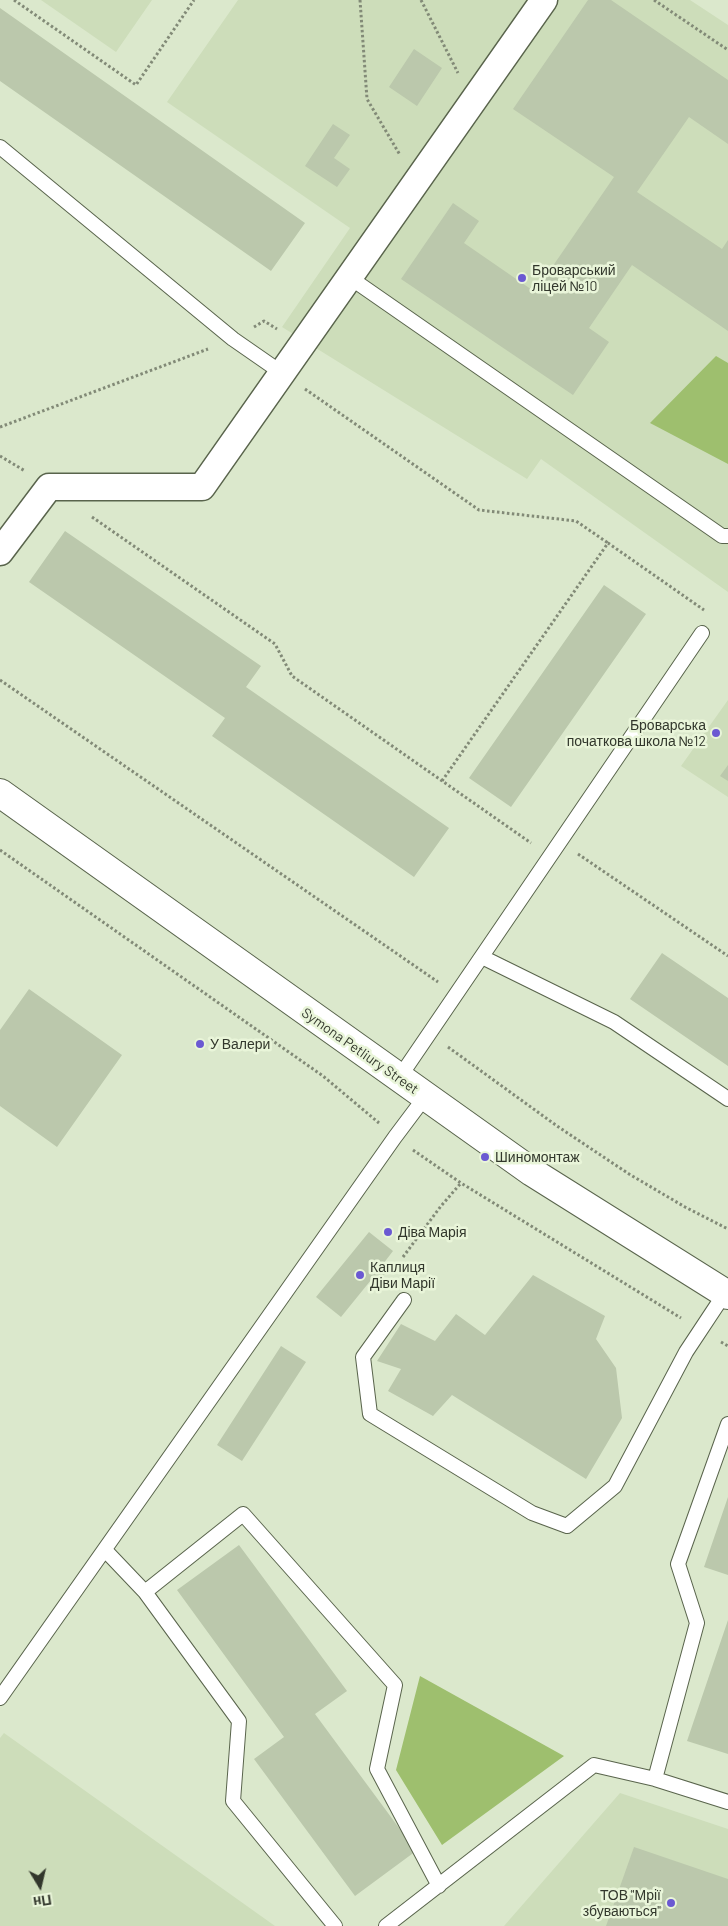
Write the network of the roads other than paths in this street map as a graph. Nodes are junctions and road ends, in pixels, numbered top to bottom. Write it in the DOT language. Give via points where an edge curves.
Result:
graph roads {
  1 [pos="544,0"];
  2 [pos="0,147"];
  3 [pos="349,277"];
  4 [pos="282,373"];
  5 [pos="728,536"];
  6 [pos="0,552"];
  7 [pos="702,633"];
  8 [pos="0,793"];
  9 [pos="482,957"];
  10 [pos="399,1078"];
  11 [pos="425,1097"];
  12 [pos="728,1100"];
  13 [pos="727,1294"];
  14 [pos="404,1300"];
  15 [pos="728,1424"];
  16 [pos="105,1550"];
  17 [pos="145,1592"];
  18 [pos="0,1698"];
  19 [pos="655,1779"];
  20 [pos="728,1802"];
  21 [pos="439,1886"];
  22 [pos="335,1926"];
  23 [pos="386,1926"];
  1 -- 3 [label="street"];
  2 -- 4 [label="lane" via="234,339"];
  3 -- 4 [label="street"];
  3 -- 5 [label="lane" via="722,536"];
  4 -- 6 [label="street" via="202,487 49,487"];
  7 -- 9 [label="lane"];
  8 -- 10 [label="main road, Symona Petliury Street"];
  9 -- 10 [label="lane"];
  9 -- 12 [label="lane" via="614,1022"];
  10 -- 11 [label="main road, Symona Petliury Street"];
  11 -- 13 [label="main road, Symona Petliury Street" via="532,1172"];
  11 -- 16 [label="lane"];
  13 -- 14 [label="lane" via="686,1352 615,1486 567,1526 532,1513 370,1414 363,1357"];
  15 -- 19 [label="lane" via="678,1564 697,1623"];
  16 -- 17 [label="lane"];
  16 -- 18 [label="lane"];
  17 -- 21 [label="lane" via="243,1514 395,1685 377,1768"];
  17 -- 22 [label="lane" via="239,1721 233,1801"];
  19 -- 20 [label="lane"];
  19 -- 21 [label="lane" via="594,1765"];
  21 -- 23 [label="lane"];
}
